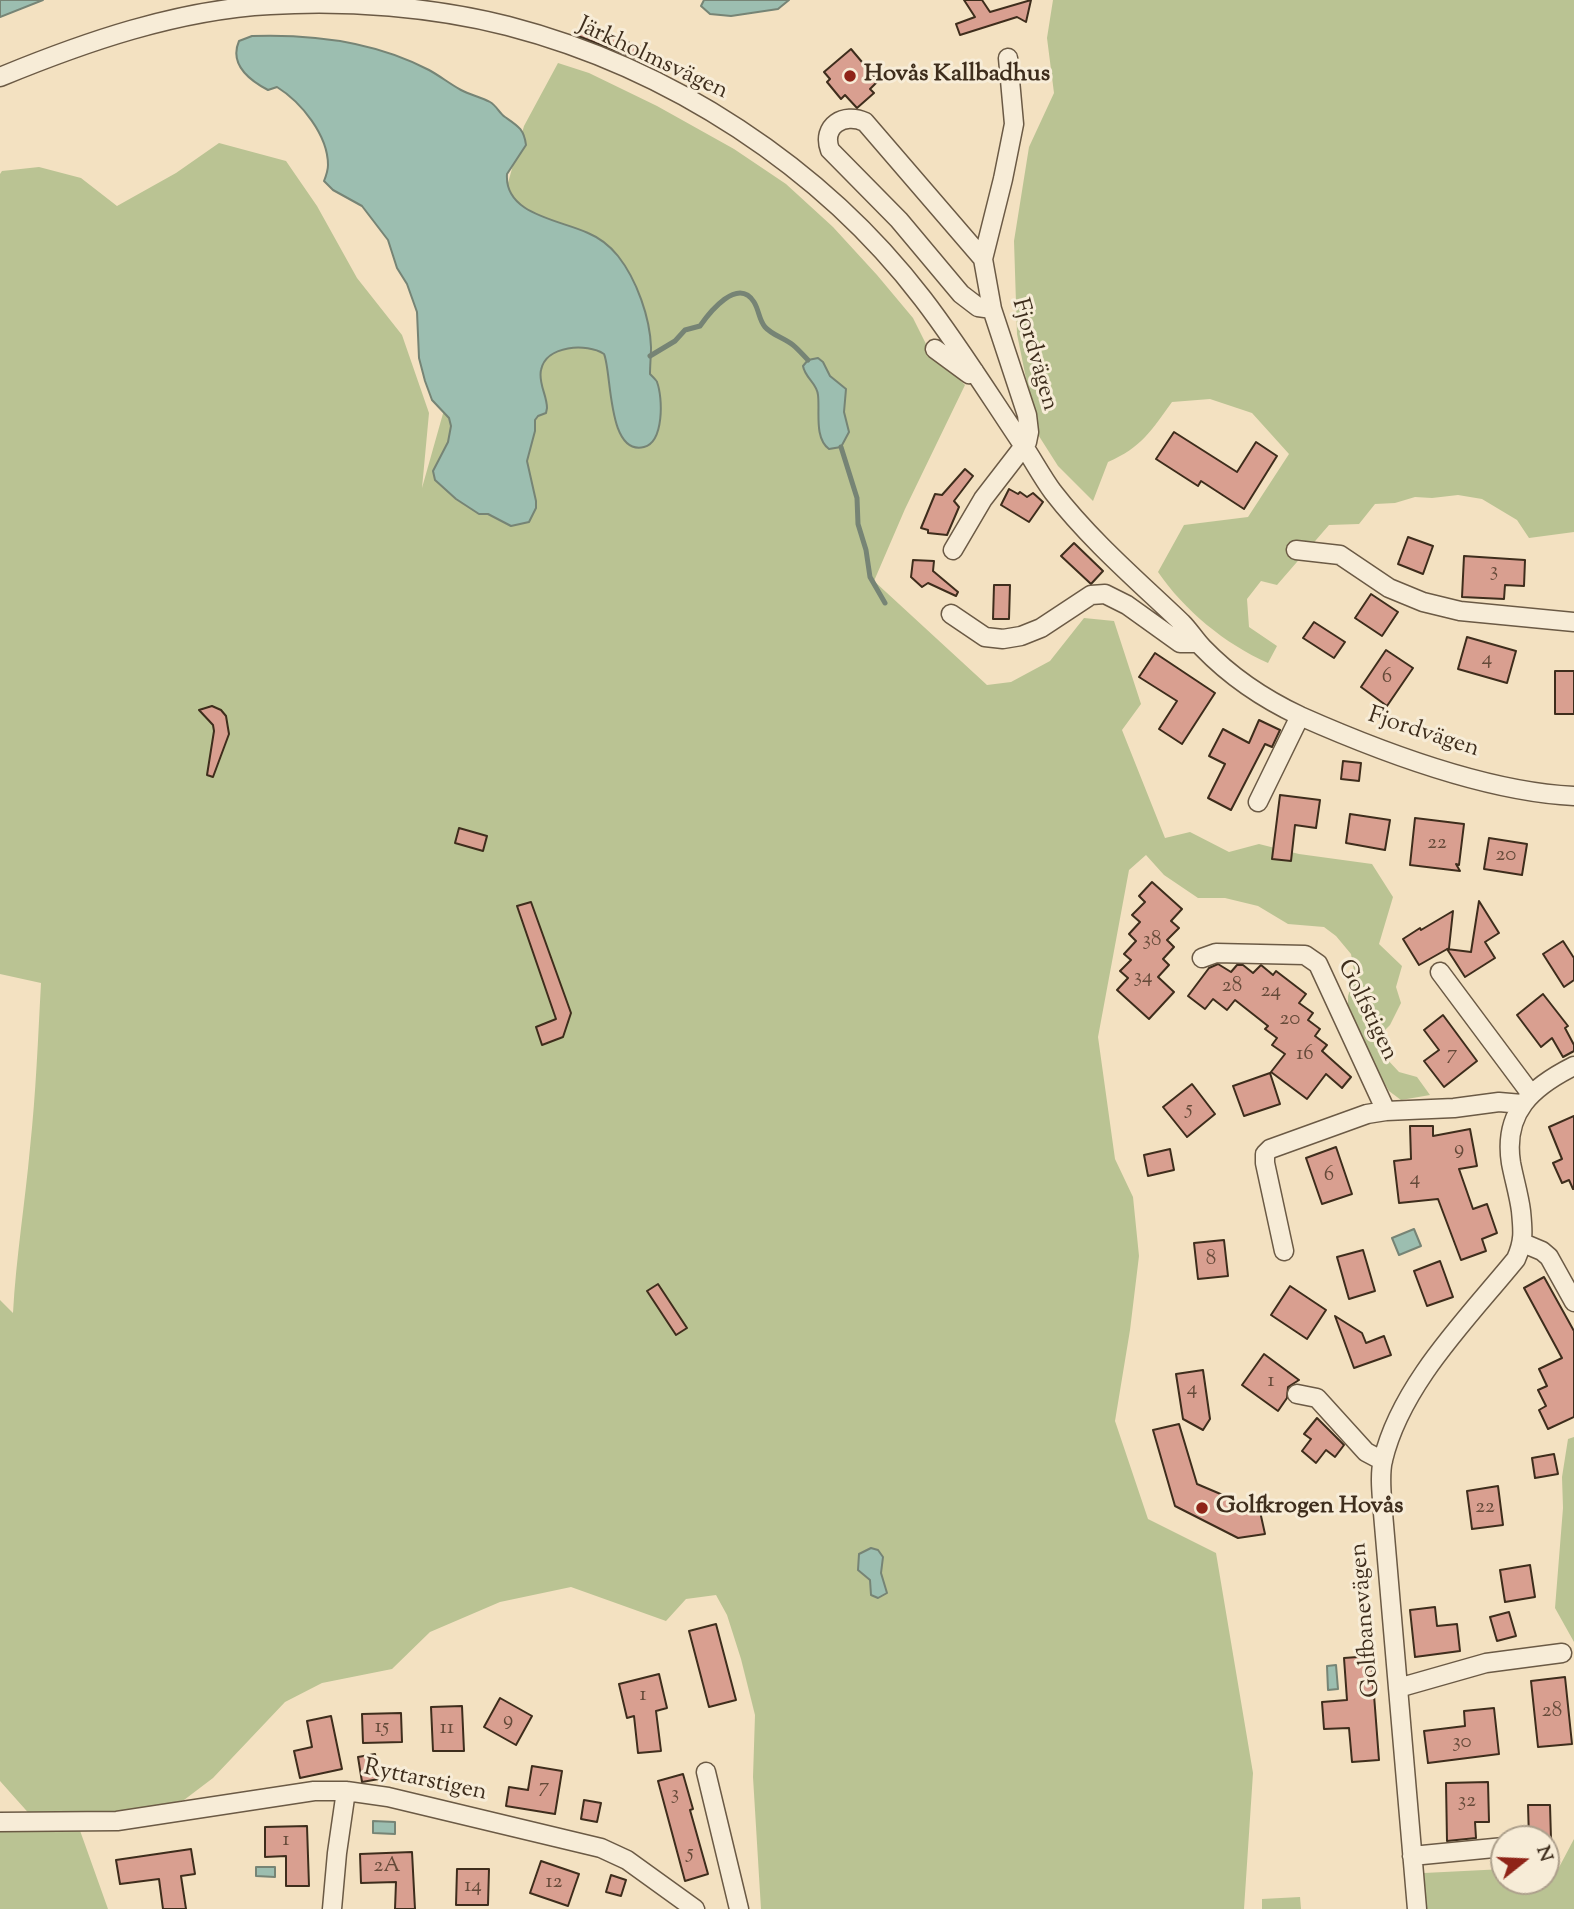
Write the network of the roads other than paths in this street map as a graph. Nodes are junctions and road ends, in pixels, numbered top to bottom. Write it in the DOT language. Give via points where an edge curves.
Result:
graph roads {
  1 [pos="1008,58"];
  2 [pos="0,77"];
  3 [pos="983,259"];
  4 [pos="992,309"];
  5 [pos="935,349"];
  6 [pos="974,371"];
  7 [pos="1024,447"];
  8 [pos="953,550"];
  9 [pos="1296,550"];
  10 [pos="951,614"];
  11 [pos="1574,622"];
  12 [pos="1198,643"];
  13 [pos="1300,716"];
  14 [pos="1574,796"];
  15 [pos="1258,802"];
  16 [pos="1202,958"];
  17 [pos="1440,972"];
  18 [pos="1574,1066"];
  19 [pos="1527,1099"];
  20 [pos="1386,1111"];
  21 [pos="1523,1243"];
  22 [pos="1284,1251"];
  23 [pos="1574,1302"];
  24 [pos="1297,1394"];
  25 [pos="1383,1461"];
  26 [pos="1562,1653"];
  27 [pos="1398,1688"];
  28 [pos="706,1772"];
  29 [pos="346,1791"];
  30 [pos="0,1822"];
  31 [pos="1490,1848"];
  32 [pos="1412,1856"];
  33 [pos="1412,1908"];
  34 [pos="332,1909"];
  35 [pos="695,1909"];
  36 [pos="739,1909"];
  1 -- 3 [label="street, Fjordvägen" via="1014,124"];
  2 -- 6 [label="street, Järkholmsvägen" via="87,43 191,15 270,5 388,8 508,26 569,46 665,88 774,152 892,261"];
  3 -- 4 [label="street, Fjordvägen"];
  3 -- 4 [label="street" via="865,122 848,118 830,129 830,150 899,220 961,294 978,307"];
  4 -- 7 [label="street, Fjordvägen" via="1027,415 1029,432"];
  5 -- 6 [label="street" via="963,371"];
  6 -- 7 [label="street, Järkholmsvägen"];
  7 -- 8 [label="street" via="983,499"];
  7 -- 12 [label="street, Fjordvägen" via="1086,529"];
  9 -- 11 [label="street" via="1340,555 1389,588 1423,602 1460,611"];
  10 -- 12 [label="street, Fjordvägen" via="985,637 1003,639 1041,628 1091,594 1105,594 1180,643"];
  12 -- 13 [label="street, Fjordvägen" via="1240,681"];
  13 -- 14 [label="street, Fjordvägen" via="1435,767 1518,788"];
  13 -- 15 [label="street"];
  16 -- 20 [label="street, Golfstigen" via="1216,953 1305,955 1318,964"];
  17 -- 19 [label="street"];
  18 -- 19 [label="street"];
  19 -- 20 [label="street"];
  19 -- 21 [label="street" via="1513,1122 1509,1140"];
  20 -- 22 [label="street" via="1335,1124 1265,1154"];
  21 -- 23 [label="street" via="1549,1257"];
  21 -- 25 [label="street, Golfbanevägen" via="1516,1259 1425,1373 1393,1431"];
  24 -- 25 [label="street" via="1317,1398 1366,1452"];
  25 -- 27 [label="street, Golfbanevägen"];
  26 -- 27 [label="street" via="1486,1663"];
  27 -- 32 [label="street, Golfbanevägen"];
  28 -- 36 [label="street"];
  29 -- 30 [label="street, Ryttarstigen" via="301,1793 117,1821"];
  29 -- 34 [label="street"];
  29 -- 35 [label="street, Ryttarstigen" via="526,1828 601,1849 627,1860"];
  31 -- 32 [label="street"];
  32 -- 33 [label="street, Golfbanevägen"];
}
